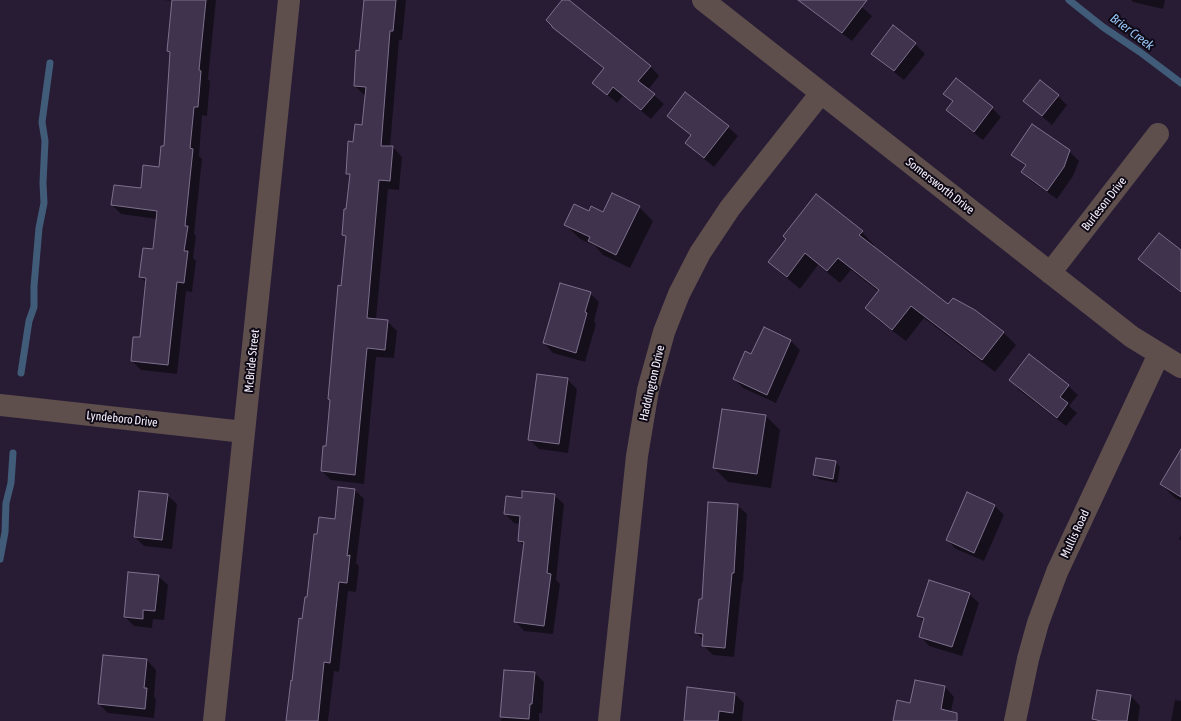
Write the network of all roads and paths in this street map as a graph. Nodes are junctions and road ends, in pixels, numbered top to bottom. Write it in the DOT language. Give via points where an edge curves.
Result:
graph roads {
  1 [pos="288,0"];
  2 [pos="703,0"];
  3 [pos="821,93"];
  4 [pos="1158,134"];
  5 [pos="1050,273"];
  6 [pos="1159,354"];
  7 [pos="1181,367"];
  8 [pos="0,405"];
  9 [pos="244,432"];
  10 [pos="214,721"];
  11 [pos="609,721"];
  12 [pos="1014,721"];
  1 -- 9 [label="street, McBride Street"];
  2 -- 3 [label="street, Somersworth Drive"];
  3 -- 5 [label="street, Somersworth Drive"];
  3 -- 11 [label="street, Haddington Drive" via="730,208 700,253 679,294 664,332 648,390 638,456"];
  4 -- 5 [label="street, Burleson Drive"];
  5 -- 6 [label="street, Somersworth Drive" via="1132,338"];
  6 -- 7 [label="street, Somersworth Drive"];
  6 -- 12 [label="street, Mullis Road" via="1057,572 1038,623"];
  8 -- 9 [label="street, Lyndeboro Drive"];
  9 -- 10 [label="street, McBride Street"];
}
